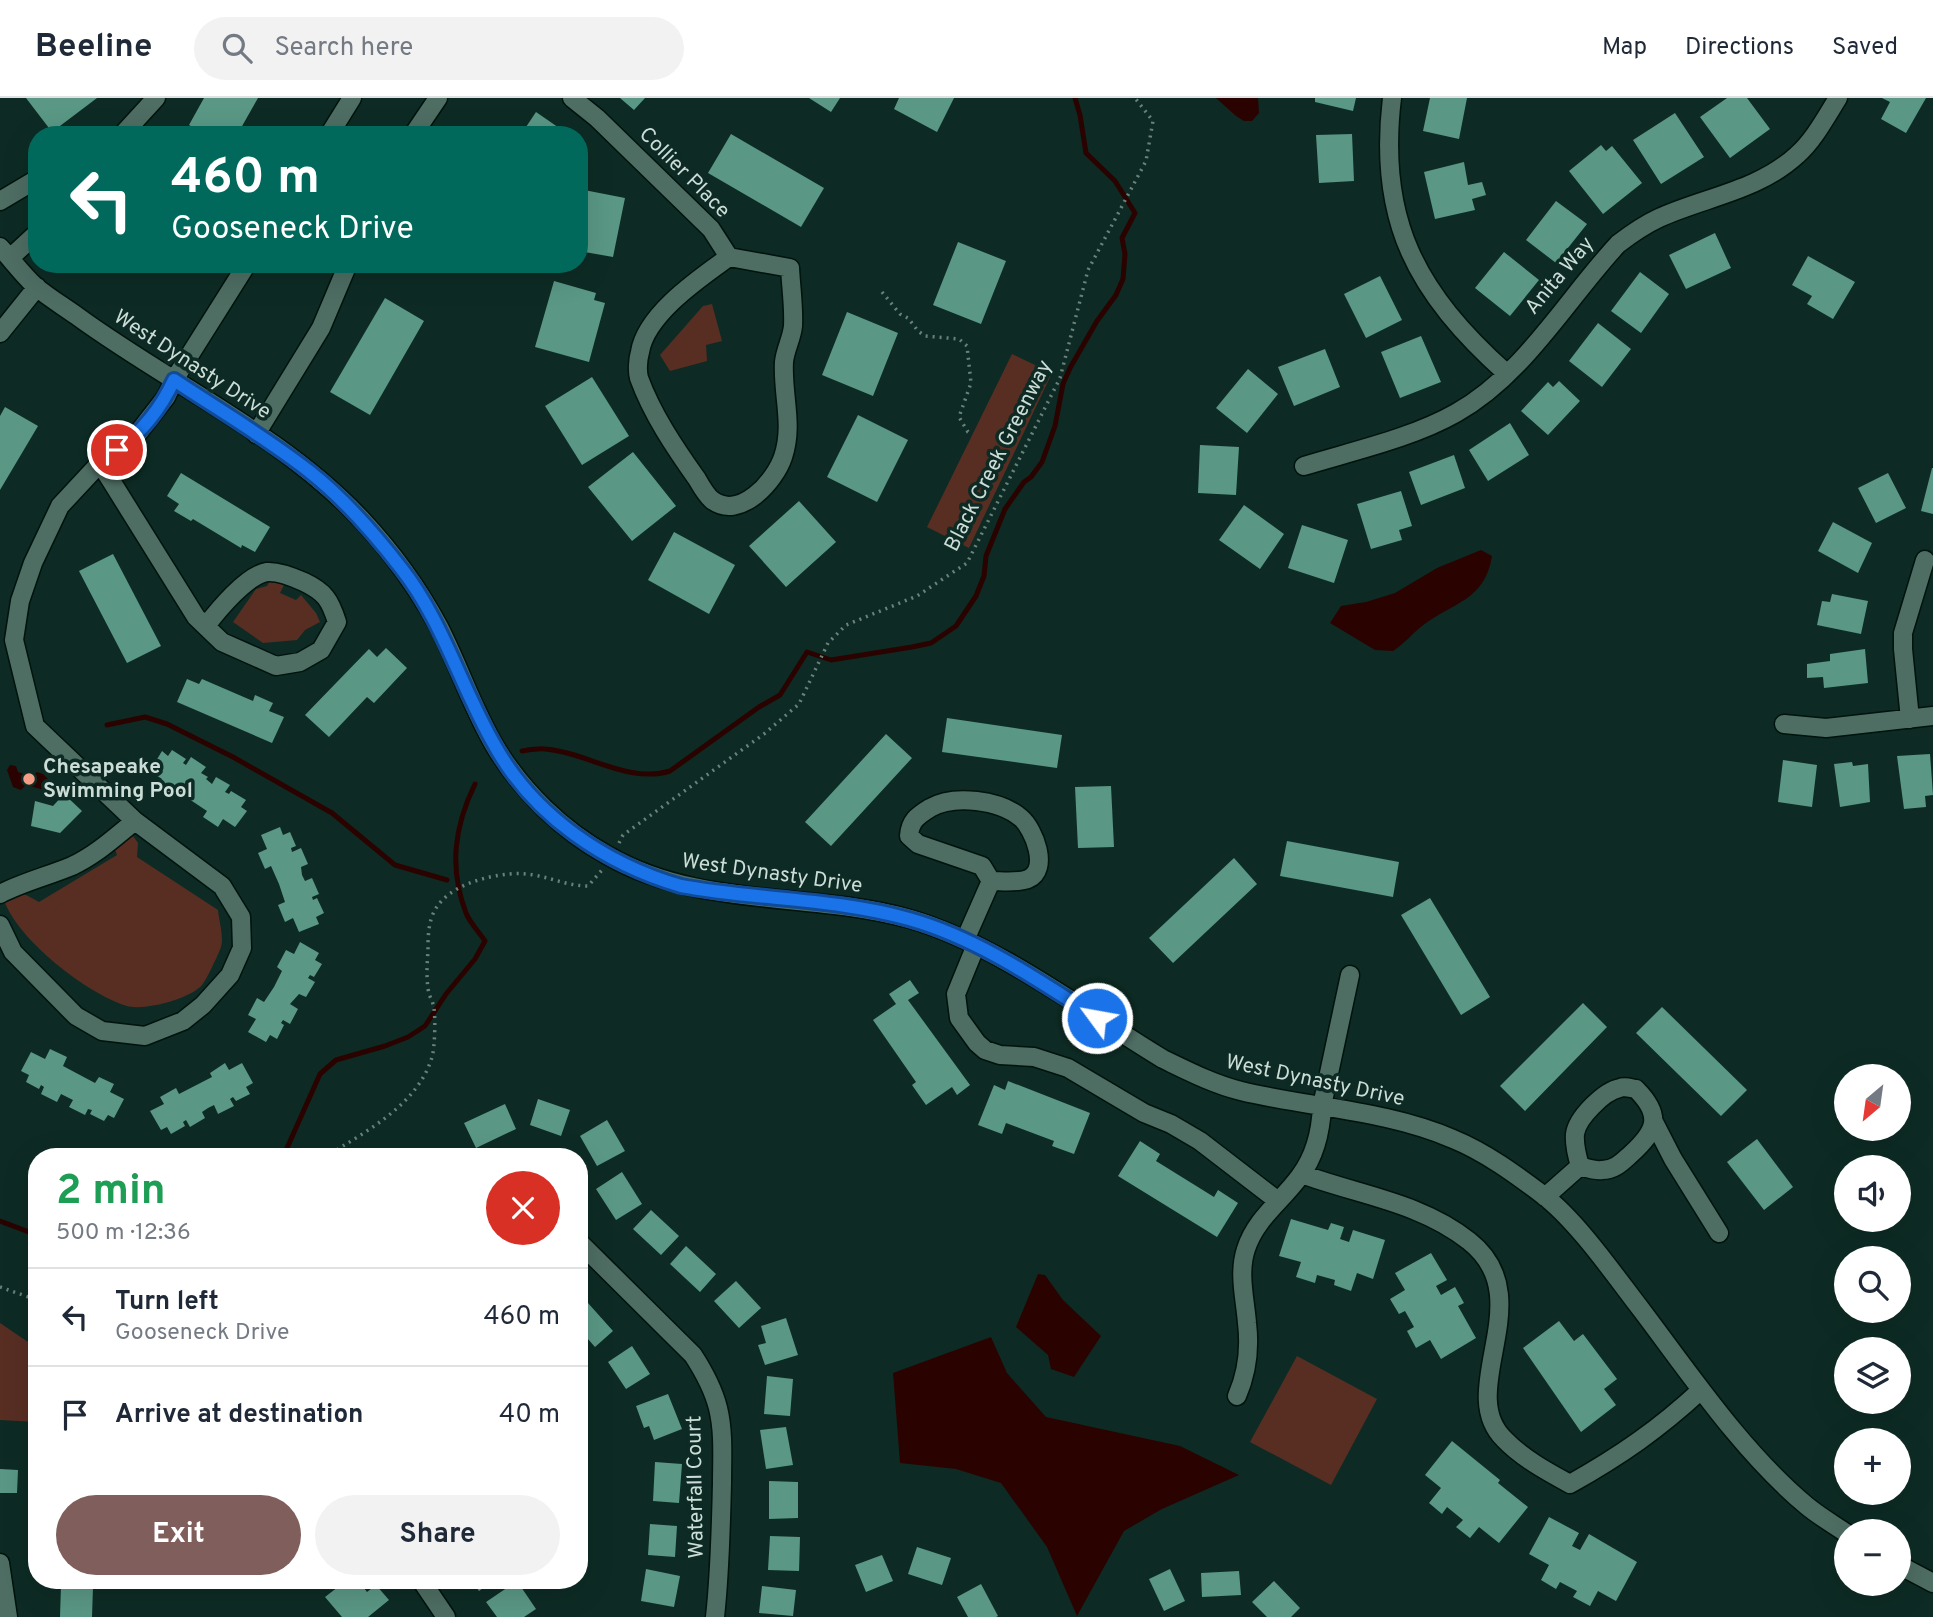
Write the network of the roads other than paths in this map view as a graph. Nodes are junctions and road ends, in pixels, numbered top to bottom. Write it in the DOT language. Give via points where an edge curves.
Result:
graph roads {
  1 [pos="156,98"];
  2 [pos="352,98"];
  3 [pos="438,98"];
  4 [pos="572,98"];
  5 [pos="1392,98"];
  6 [pos="1838,98"];
  7 [pos="130,126"];
  8 [pos="335,126"];
  9 [pos="419,126"];
  10 [pos="28,184"];
  11 [pos="0,201"];
  12 [pos="28,239"];
  13 [pos="5,253"];
  14 [pos="729,257"];
  15 [pos="241,273"];
  16 [pos="344,273"];
  17 [pos="37,287"];
  18 [pos="0,333"];
  19 [pos="1506,373"];
  20 [pos="174,380"];
  21 [pos="256,434"];
  22 [pos="100,463"];
  23 [pos="1304,466"];
  24 [pos="1925,560"];
  25 [pos="205,626"];
  26 [pos="7,639"];
  27 [pos="1933,716"];
  28 [pos="1910,719"];
  29 [pos="1784,724"];
  30 [pos="135,821"];
  31 [pos="991,881"];
  32 [pos="0,894"];
  33 [pos="0,925"];
  34 [pos="970,942"];
  35 [pos="1350,975"];
  36 [pos="1322,1105"];
  37 [pos="1654,1122"];
  38 [pos="1580,1167"];
  39 [pos="1302,1174"];
  40 [pos="1545,1197"];
  41 [pos="1278,1201"];
  42 [pos="1719,1233"];
  43 [pos="588,1251"];
  44 [pos="1701,1390"];
  45 [pos="1237,1396"];
  46 [pos="1834,1525"];
  47 [pos="0,1563"];
  48 [pos="1911,1571"];
  49 [pos="1933,1583"];
  50 [pos="427,1589"];
  51 [pos="8,1617"];
  52 [pos="446,1617"];
  53 [pos="715,1617"];
  1 -- 7 [label="street"];
  2 -- 8 [label="street"];
  3 -- 9 [label="street"];
  4 -- 14 [label="street, Collier Place" via="711,229"];
  5 -- 19 [label="street" via="1388,146 1392,193 1409,249 1421,276 1451,319"];
  6 -- 19 [label="street, Anita Way" via="1798,154 1769,176 1662,217 1618,244"];
  10 -- 11 [label="street"];
  12 -- 13 [label="street"];
  13 -- 17 [label="street, West Dynasty Drive"];
  14 -- 14 [label="street" via="656,319 640,349 638,375 659,420 710,499 736,506 772,480 783,457 789,407 784,361 793,326 790,268"];
  15 -- 20 [label="street"];
  16 -- 21 [label="street" via="321,328"];
  17 -- 18 [label="street"];
  17 -- 20 [label="street, West Dynasty Drive"];
  19 -- 23 [label="street, Anita Way" via="1476,400 1438,422"];
  20 -- 21 [label="street, West Dynasty Drive"];
  20 -- 22 [label="street" via="135,437"];
  21 -- 34 [label="street, West Dynasty Drive" via="311,473 360,518 403,570 438,625 495,746 532,796 585,842 639,871 681,886 884,912"];
  22 -- 25 [label="street"];
  22 -- 26 [label="street" via="60,506 33,563"];
  24 -- 28 [label="street" via="1903,633"];
  25 -- 25 [label="street" via="222,642 276,666 300,662 321,650 337,622 331,602 317,588 267,572 248,580"];
  26 -- 30 [label="street" via="35,726"];
  27 -- 28 [label="street"];
  28 -- 29 [label="street" via="1826,728"];
  30 -- 32 [label="street" via="97,852"];
  30 -- 33 [label="street" via="222,886 242,917 242,948 230,975 183,1021 145,1036 102,1031 76,1016 13,952"];
  31 -- 31 [label="street" via="1027,880 1035,874 1037,843 1021,818 986,801 968,800 934,806 914,818 909,836 918,844 982,866"];
  31 -- 34 [label="street"];
  34 -- 36 [label="street, West Dynasty Drive" via="1190,1073 1241,1091"];
  34 -- 41 [label="street" via="956,994 960,1018 985,1050 1034,1057 1068,1068 1200,1140"];
  35 -- 36 [label="street"];
  36 -- 39 [label="street" via="1321,1127"];
  36 -- 40 [label="street, West Dynasty Drive" via="1453,1139"];
  37 -- 38 [label="street" via="1645,1141 1617,1167 1601,1171"];
  37 -- 38 [label="street" via="1653,1112 1636,1089 1622,1086 1613,1090 1579,1120 1575,1146"];
  37 -- 42 [label="street"];
  38 -- 40 [label="street"];
  39 -- 41 [label="street"];
  39 -- 44 [label="street" via="1394,1201 1441,1222 1483,1254 1499,1296 1500,1322 1487,1398 1491,1419 1503,1439 1570,1484 1653,1432"];
  40 -- 44 [label="street, West Dynasty Drive" via="1617,1277"];
  41 -- 45 [label="street" via="1253,1233 1242,1262 1248,1344"];
  43 -- 53 [label="street, Waterfall Court" via="693,1355 714,1393 722,1459"];
  44 -- 46 [label="street, West Dynasty Drive" via="1786,1487"];
  47 -- 51 [label="street"];
  48 -- 49 [label="street"];
  50 -- 52 [label="street"];
}
